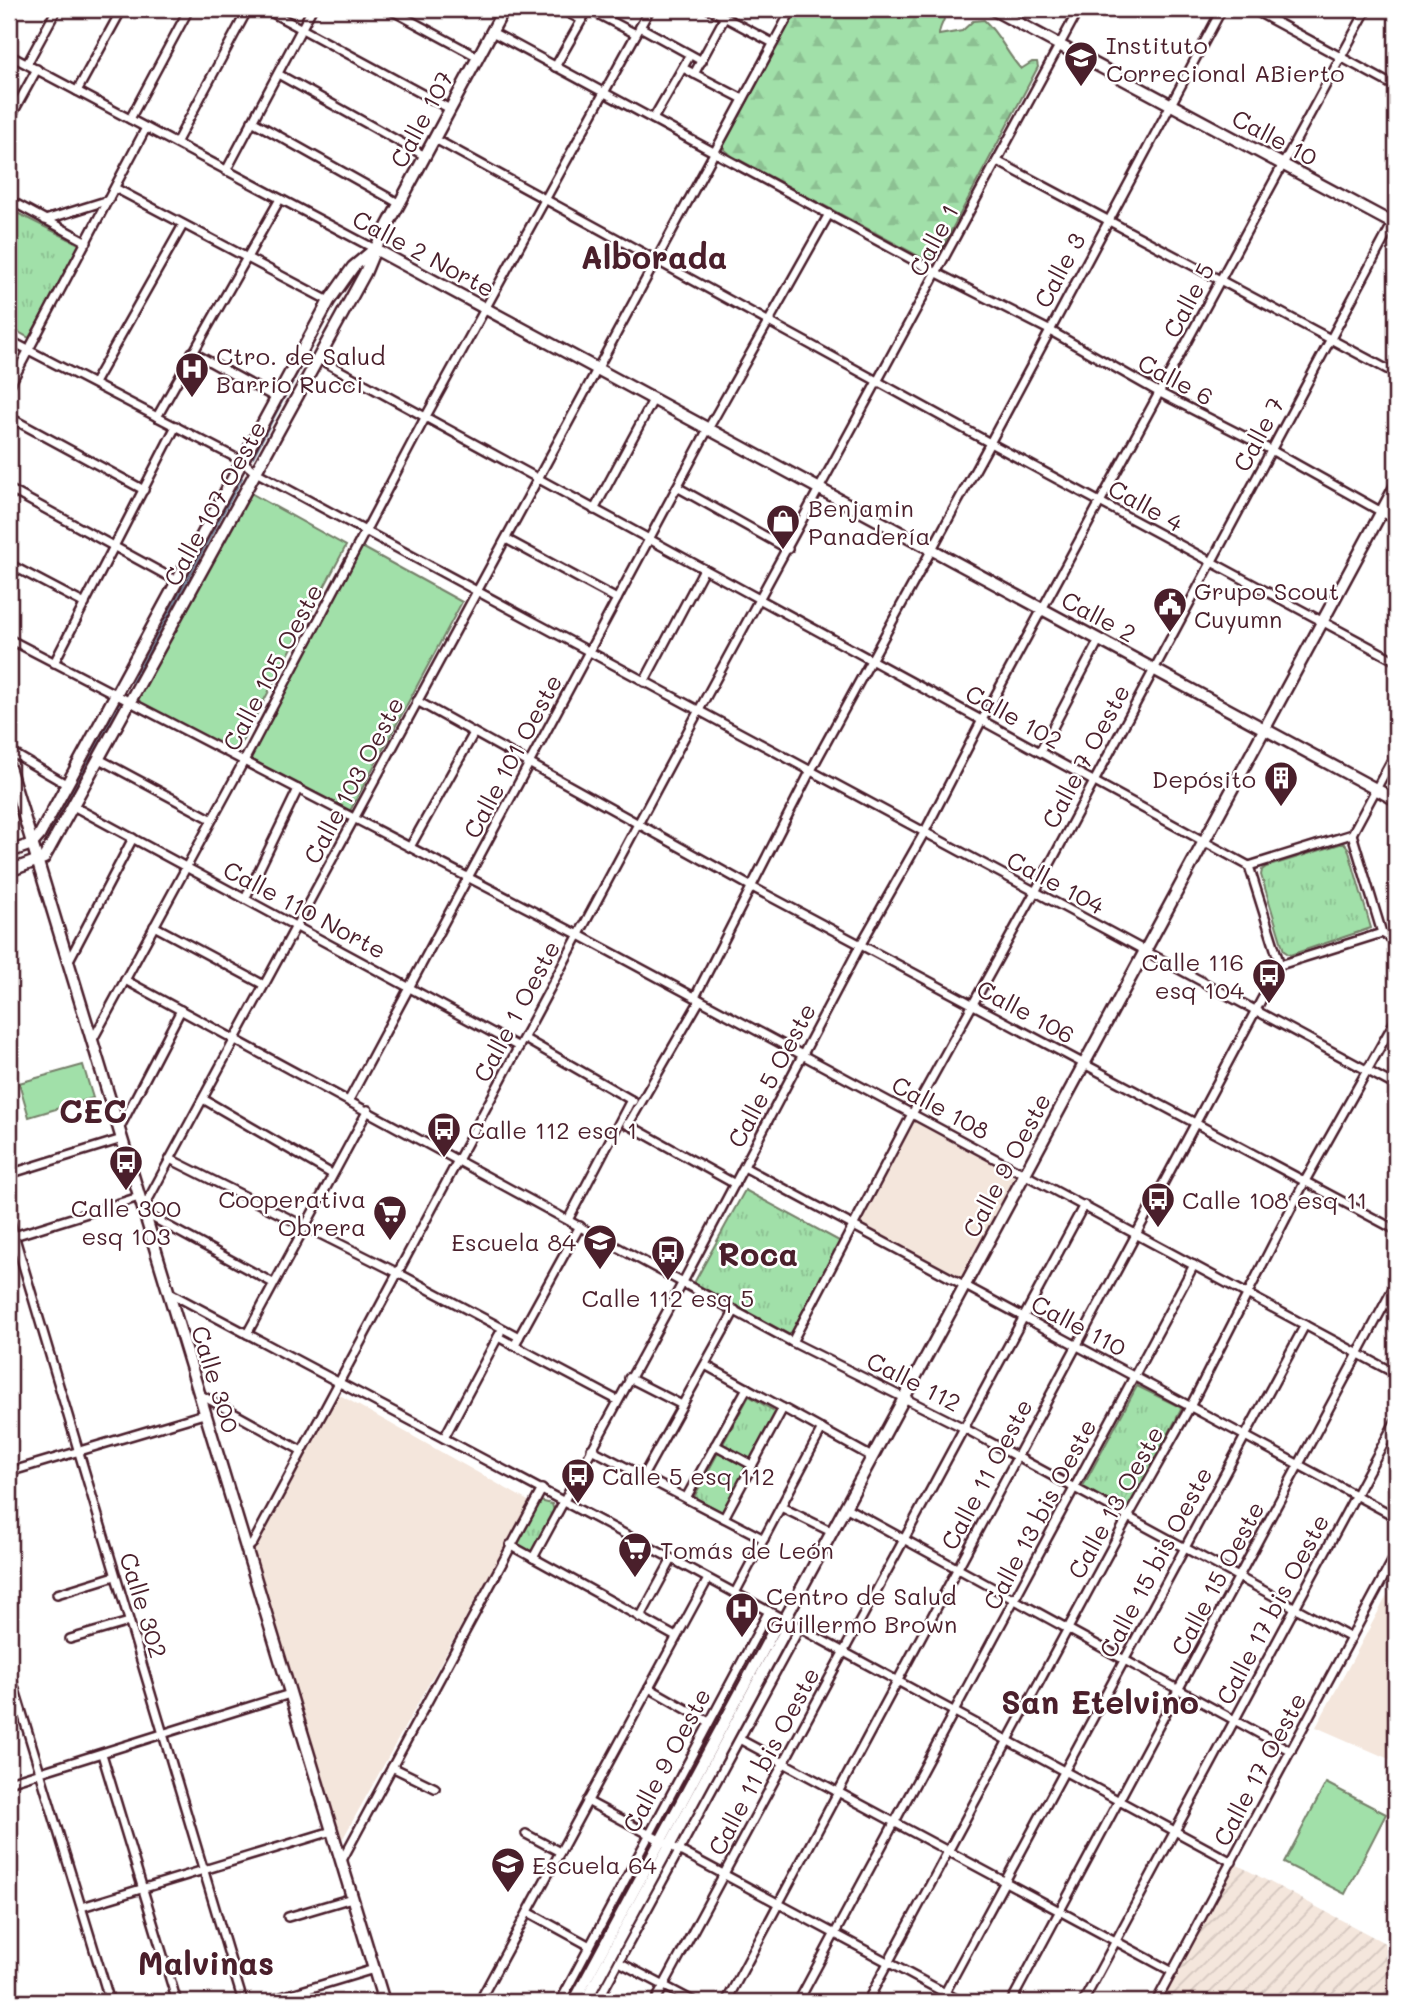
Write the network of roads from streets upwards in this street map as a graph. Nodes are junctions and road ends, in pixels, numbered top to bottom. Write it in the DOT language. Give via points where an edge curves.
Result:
graph roads {
  1 [pos="57,9"];
  2 [pos="122,9"];
  3 [pos="189,9"];
  4 [pos="248,9"];
  5 [pos="265,9"];
  6 [pos="312,9"];
  7 [pos="389,9"];
  8 [pos="503,9"];
  9 [pos="560,9"];
  10 [pos="588,9"];
  11 [pos="650,9"];
  12 [pos="709,9"];
  13 [pos="792,9"];
  14 [pos="992,9"];
  15 [pos="1079,9"];
  16 [pos="1222,9"];
  17 [pos="1252,9"];
  18 [pos="1367,9"];
  19 [pos="570,11"];
  20 [pos="725,17"];
  21 [pos="582,20"];
  22 [pos="301,28"];
  23 [pos="638,31"];
  24 [pos="492,33"];
  25 [pos="773,43"];
  26 [pos="1060,45"];
  27 [pos="9,55"];
  28 [pos="690,55"];
  29 [pos="478,57"];
  30 [pos="1341,57"];
  31 [pos="702,61"];
  32 [pos="27,64"];
  33 [pos="555,67"];
  34 [pos="683,68"];
  35 [pos="37,69"];
  36 [pos="278,74"];
  37 [pos="694,74"];
  38 [pos="1396,87"];
  39 [pos="77,91"];
  40 [pos="604,93"];
  41 [pos="743,99"];
  42 [pos="1170,104"];
  43 [pos="450,109"];
  44 [pos="130,119"];
  45 [pos="653,119"];
  46 [pos="9,120"];
  47 [pos="252,121"];
  48 [pos="146,128"];
  49 [pos="435,139"];
  50 [pos="176,144"];
  51 [pos="714,152"];
  52 [pos="425,156"];
  53 [pos="997,161"];
  54 [pos="1282,164"];
  55 [pos="226,171"];
  56 [pos="115,188"];
  57 [pos="279,199"];
  58 [pos="9,200"];
  59 [pos="109,200"];
  60 [pos="546,200"];
  61 [pos="400,204"];
  62 [pos="829,214"];
  63 [pos="1108,219"];
  64 [pos="46,220"];
  65 [pos="1395,222"];
  66 [pos="183,225"];
  67 [pos="87,242"];
  68 [pos="374,249"];
  69 [pos="246,259"];
  70 [pos="656,260"];
  71 [pos="937,273"];
  72 [pos="1220,281"];
  73 [pos="329,301"];
  74 [pos="486,310"];
  75 [pos="767,321"];
  76 [pos="1049,330"];
  77 [pos="1331,339"];
  78 [pos="9,340"];
  79 [pos="29,351"];
  80 [pos="192,352"];
  81 [pos="317,358"];
  82 [pos="598,370"];
  83 [pos="1396,374"];
  84 [pos="878,382"];
  85 [pos="94,383"];
  86 [pos="9,387"];
  87 [pos="1160,393"];
  88 [pos="276,398"];
  89 [pos="653,400"];
  90 [pos="9,417"];
  91 [pos="157,417"];
  92 [pos="425,418"];
  93 [pos="176,426"];
  94 [pos="708,429"];
  95 [pos="990,443"];
  96 [pos="1271,450"];
  97 [pos="242,461"];
  98 [pos="254,471"];
  99 [pos="538,479"];
  100 [pos="1396,485"];
  101 [pos="677,487"];
  102 [pos="9,489"];
  103 [pos="819,489"];
  104 [pos="144,490"];
  105 [pos="1101,502"];
  106 [pos="594,510"];
  107 [pos="1382,512"];
  108 [pos="1396,520"];
  109 [pos="366,531"];
  110 [pos="506,539"];
  111 [pos="649,539"];
  112 [pos="115,547"];
  113 [pos="788,549"];
  114 [pos="932,550"];
  115 [pos="1211,562"];
  116 [pos="9,564"];
  117 [pos="705,569"];
  118 [pos="177,581"];
  119 [pos="478,591"];
  120 [pos="617,599"];
  121 [pos="760,599"];
  122 [pos="85,604"];
  123 [pos="1043,610"];
  124 [pos="1322,622"];
  125 [pos="9,639"];
  126 [pos="1099,640"];
  127 [pos="589,652"];
  128 [pos="872,660"];
  129 [pos="1396,661"];
  130 [pos="54,663"];
  131 [pos="1154,670"];
  132 [pos="644,682"];
  133 [pos="115,695"];
  134 [pos="417,701"];
  135 [pos="130,702"];
  136 [pos="698,712"];
  137 [pos="982,720"];
  138 [pos="1264,729"];
  139 [pos="474,733"];
  140 [pos="9,751"];
  141 [pos="1040,752"];
  142 [pos="1396,752"];
  143 [pos="99,759"];
  144 [pos="244,761"];
  145 [pos="529,764"];
  146 [pos="9,767"];
  147 [pos="810,772"];
  148 [pos="1094,781"];
  149 [pos="66,784"];
  150 [pos="298,789"];
  151 [pos="1376,789"];
  152 [pos="1396,800"];
  153 [pos="73,806"];
  154 [pos="211,818"];
  155 [pos="354,818"];
  156 [pos="638,825"];
  157 [pos="924,833"];
  158 [pos="1352,834"];
  159 [pos="133,838"];
  160 [pos="1204,841"];
  161 [pos="32,844"];
  162 [pos="410,848"];
  163 [pos="9,852"];
  164 [pos="38,862"];
  165 [pos="1250,866"];
  166 [pos="186,867"];
  167 [pos="9,870"];
  168 [pos="470,878"];
  169 [pos="752,887"];
  170 [pos="1035,892"];
  171 [pos="245,899"];
  172 [pos="154,926"];
  173 [pos="296,926"];
  174 [pos="1382,933"];
  175 [pos="579,935"];
  176 [pos="1396,941"];
  177 [pos="861,944"];
  178 [pos="1145,951"];
  179 [pos="68,962"];
  180 [pos="1280,965"];
  181 [pos="125,980"];
  182 [pos="264,985"];
  183 [pos="410,988"];
  184 [pos="697,998"];
  185 [pos="973,1004"];
  186 [pos="181,1010"];
  187 [pos="1256,1011"];
  188 [pos="1396,1019"];
  189 [pos="234,1039"];
  190 [pos="524,1039"];
  191 [pos="92,1042"];
  192 [pos="519,1047"];
  193 [pos="803,1055"];
  194 [pos="1085,1064"];
  195 [pos="1368,1071"];
  196 [pos="1396,1086"];
  197 [pos="202,1100"];
  198 [pos="349,1100"];
  199 [pos="631,1100"];
  200 [pos="640,1105"];
  201 [pos="368,1110"];
  202 [pos="912,1114"];
  203 [pos="620,1121"];
  204 [pos="1196,1123"];
  205 [pos="628,1125"];
  206 [pos="120,1134"];
  207 [pos="170,1159"];
  208 [pos="458,1160"];
  209 [pos="744,1167"];
  210 [pos="9,1174"];
  211 [pos="332,1174"];
  212 [pos="1025,1174"];
  213 [pos="1305,1181"];
  214 [pos="735,1184"];
  215 [pos="139,1197"];
  216 [pos="1084,1205"];
  217 [pos="143,1211"];
  218 [pos="9,1218"];
  219 [pos="568,1220"];
  220 [pos="304,1226"];
  221 [pos="580,1226"];
  222 [pos="853,1226"];
  223 [pos="1396,1230"];
  224 [pos="1137,1234"];
  225 [pos="14,1236"];
  226 [pos="1194,1265"];
  227 [pos="398,1273"];
  228 [pos="683,1282"];
  229 [pos="273,1283"];
  230 [pos="1396,1283"];
  231 [pos="965,1286"];
  232 [pos="168,1292"];
  233 [pos="1248,1294"];
  234 [pos="735,1311"];
  235 [pos="1024,1317"];
  236 [pos="1305,1325"];
  237 [pos="503,1328"];
  238 [pos="247,1334"];
  239 [pos="498,1337"];
  240 [pos="519,1337"];
  241 [pos="792,1342"];
  242 [pos="514,1346"];
  243 [pos="1077,1346"];
  244 [pos="1359,1354"];
  245 [pos="705,1365"];
  246 [pos="1396,1374"];
  247 [pos="1134,1377"];
  248 [pos="629,1378"];
  249 [pos="339,1382"];
  250 [pos="747,1388"];
  251 [pos="199,1394"];
  252 [pos="904,1399"];
  253 [pos="617,1400"];
  254 [pos="682,1405"];
  255 [pos="1190,1407"];
  256 [pos="783,1408"];
  257 [pos="204,1414"];
  258 [pos="1396,1420"];
  259 [pos="964,1428"];
  260 [pos="822,1430"];
  261 [pos="1245,1436"];
  262 [pos="444,1438"];
  263 [pos="715,1445"];
  264 [pos="591,1449"];
  265 [pos="79,1451"];
  266 [pos="302,1451"];
  267 [pos="872,1457"];
  268 [pos="1017,1457"];
  269 [pos="752,1465"];
  270 [pos="1299,1465"];
  271 [pos="9,1472"];
  272 [pos="643,1476"];
  273 [pos="1074,1488"];
  274 [pos="542,1489"];
  275 [pos="1356,1495"];
  276 [pos="686,1498"];
  277 [pos="564,1501"];
  278 [pos="781,1507"];
  279 [pos="845,1507"];
  280 [pos="1128,1517"];
  281 [pos="1396,1517"];
  282 [pos="723,1518"];
  283 [pos="832,1532"];
  284 [pos="764,1539"];
  285 [pos="904,1539"];
  286 [pos="510,1545"];
  287 [pos="1185,1548"];
  288 [pos="247,1549"];
  289 [pos="1396,1554"];
  290 [pos="533,1558"];
  291 [pos="672,1559"];
  292 [pos="957,1569"];
  293 [pos="116,1576"];
  294 [pos="1239,1577"];
  295 [pos="708,1578"];
  296 [pos="735,1593"];
  297 [pos="57,1594"];
  298 [pos="1014,1600"];
  299 [pos="1295,1608"];
  300 [pos="769,1611"];
  301 [pos="640,1618"];
  302 [pos="785,1619"];
  303 [pos="129,1622"];
  304 [pos="800,1628"];
  305 [pos="1068,1629"];
  306 [pos="676,1637"];
  307 [pos="1351,1638"];
  308 [pos="70,1639"];
  309 [pos="844,1651"];
  310 [pos="1124,1660"];
  311 [pos="9,1670"];
  312 [pos="898,1681"];
  313 [pos="649,1688"];
  314 [pos="1179,1690"];
  315 [pos="290,1694"];
  316 [pos="954,1711"];
  317 [pos="1234,1720"];
  318 [pos="709,1722"];
  319 [pos="163,1734"];
  320 [pos="741,1740"];
  321 [pos="1008,1741"];
  322 [pos="1291,1751"];
  323 [pos="102,1754"];
  324 [pos="784,1763"];
  325 [pos="392,1767"];
  326 [pos="1064,1771"];
  327 [pos="40,1773"];
  328 [pos="9,1782"];
  329 [pos="435,1788"];
  330 [pos="838,1792"];
  331 [pos="587,1801"];
  332 [pos="1119,1801"];
  333 [pos="895,1822"];
  334 [pos="332,1831"];
  335 [pos="1175,1831"];
  336 [pos="526,1835"];
  337 [pos="649,1835"];
  338 [pos="665,1843"];
  339 [pos="680,1851"];
  340 [pos="948,1851"];
  341 [pos="560,1852"];
  342 [pos="341,1862"];
  343 [pos="1232,1862"];
  344 [pos="203,1870"];
  345 [pos="723,1874"];
  346 [pos="1005,1882"];
  347 [pos="142,1889"];
  348 [pos="352,1898"];
  349 [pos="779,1904"];
  350 [pos="82,1907"];
  351 [pos="1060,1911"];
  352 [pos="528,1912"];
  353 [pos="288,1917"];
  354 [pos="835,1934"];
  355 [pos="1116,1941"];
  356 [pos="590,1946"];
  357 [pos="619,1962"];
  358 [pos="888,1963"];
  359 [pos="374,1969"];
  360 [pos="1173,1972"];
  361 [pos="664,1986"];
  362 [pos="945,1993"];
  363 [pos="110,2002"];
  364 [pos="177,2002"];
  365 [pos="243,2002"];
  366 [pos="265,2002"];
  367 [pos="384,2002"];
  368 [pos="479,2002"];
  369 [pos="560,2002"];
  370 [pos="575,2002"];
  371 [pos="585,2002"];
  372 [pos="597,2002"];
  373 [pos="655,2002"];
  374 [pos="695,2002"];
  375 [pos="726,2002"];
  376 [pos="798,2002"];
  377 [pos="867,2002"];
  378 [pos="940,2002"];
  379 [pos="962,2002"];
  380 [pos="1011,2002"];
  381 [pos="1083,2002"];
  382 [pos="1156,2002"];
  1 -- 32 [label="street"];
  2 -- 39 [label="street"];
  3 -- 44 [label="street"];
  4 -- 50 [label="street"];
  5 -- 22 [label="street"];
  6 -- 22 [label="street"];
  7 -- 29 [label="street"];
  8 -- 24 [label="street, Calle 107"];
  9 -- 19 [label="street"];
  10 -- 21 [label="street"];
  10 -- 23 [label="street"];
  11 -- 23 [label="street, Calle 105 Oeste"];
  12 -- 20 [label="street"];
  13 -- 25 [label="street, Calle 103 Oeste"];
  14 -- 26 [label="street, Calle 10"];
  15 -- 26 [label="street, Calle 1"];
  16 -- 42 [label="street, Calle 3"];
  17 -- 30 [label="street"];
  18 -- 30 [label="street, Calle 5"];
  19 -- 21 [label="street"];
  20 -- 25 [label="street"];
  20 -- 31 [label="street"];
  21 -- 33 [label="street"];
  22 -- 36 [label="street"];
  22 -- 43 [label="street"];
  23 -- 28 [label="street"];
  23 -- 40 [label="street, Calle 105 Oeste"];
  24 -- 29 [label="street, Calle 107"];
  24 -- 33 [label="street, Calle 6"];
  25 -- 41 [label="street, Calle 103 Oeste"];
  26 -- 42 [label="street, Calle 10"];
  26 -- 53 [label="street, Calle 1"];
  27 -- 32 [label="street, Calle 2 Norte"];
  28 -- 31 [label="street"];
  28 -- 34 [label="street"];
  29 -- 43 [label="street, Calle 107"];
  30 -- 38 [label="street"];
  30 -- 54 [label="street, Calle 5"];
  31 -- 37 [label="street"];
  32 -- 35 [label="street, Calle 2 Norte"];
  33 -- 40 [label="street, Calle 6"];
  34 -- 37 [label="street"];
  34 -- 45 [label="street"];
  35 -- 39 [label="street, Calle 2 Norte"];
  35 -- 46 [label="street"];
  36 -- 47 [label="street"];
  36 -- 52 [label="street"];
  37 -- 41 [label="street"];
  39 -- 44 [label="street, Calle 2 Norte"];
  40 -- 45 [label="street, Calle 6"];
  40 -- 60 [label="street, Calle 105 Oeste"];
  41 -- 51 [label="street, Calle 103 Oeste"];
  42 -- 54 [label="street, Calle 10"];
  42 -- 63 [label="street, Calle 3"];
  43 -- 49 [label="street, Calle 107"];
  44 -- 48 [label="street, Calle 2 Norte"];
  45 -- 51 [label="street, Calle 6"];
  47 -- 55 [label="street"];
  47 -- 61 [label="street"];
  48 -- 50 [label="street, Calle 2 Norte"];
  48 -- 56 [label="street"];
  49 -- 52 [label="street, Calle 107"];
  49 -- 60 [label="street, Calle 4"];
  50 -- 55 [label="street, Calle 2 Norte"];
  51 -- 62 [label="street, Calle 6"];
  51 -- 70 [label="street, Calle 103 Oeste"];
  52 -- 61 [label="street, Calle 107"];
  53 -- 63 [label="street"];
  53 -- 71 [label="street, Calle 1"];
  54 -- 65 [label="street, Calle 10"];
  54 -- 72 [label="street, Calle 5"];
  55 -- 57 [label="street, Calle 2 Norte"];
  56 -- 59 [label="street"];
  56 -- 66 [label="street"];
  57 -- 68 [label="street, Calle 2 Norte"];
  57 -- 69 [label="street"];
  58 -- 64 [label="street"];
  59 -- 64 [label="street"];
  59 -- 67 [label="street"];
  60 -- 70 [label="street, Calle 4"];
  60 -- 74 [label="street, Calle 105 Oeste"];
  61 -- 68 [label="street, Calle 107"];
  62 -- 71 [label="street, Calle 6"];
  62 -- 75 [label="street, Calle 101 Oeste"];
  63 -- 72 [label="street"];
  63 -- 76 [label="street, Calle 3"];
  64 -- 67 [label="street"];
  65 -- 77 [label="street, Calle 7"];
  66 -- 69 [label="street"];
  66 -- 85 [label="street"];
  67 -- 79 [label="street"];
  68 -- 73 [label="street, Calle 107 Oeste"];
  68 -- 74 [label="street, Calle 2 Norte"];
  68 -- 81 [label="street, Calle 107 Oeste"];
  69 -- 73 [label="street"];
  69 -- 80 [label="street"];
  70 -- 75 [label="street, Calle 4"];
  70 -- 82 [label="street, Calle 103 Oeste"];
  71 -- 76 [label="street, Calle 6"];
  71 -- 84 [label="street, Calle 1"];
  72 -- 77 [label="street"];
  72 -- 87 [label="street, Calle 5"];
  73 -- 88 [label="street, Calle 107 Oeste"];
  74 -- 82 [label="street, Calle 2 Norte"];
  74 -- 92 [label="street, Calle 105 Oeste"];
  75 -- 84 [label="street, Calle 4"];
  75 -- 94 [label="street, Calle 101 Oeste"];
  76 -- 87 [label="street, Calle 6"];
  76 -- 95 [label="street, Calle 3"];
  77 -- 83 [label="street"];
  77 -- 96 [label="street, Calle 7"];
  78 -- 79 [label="street, Calle 104"];
  79 -- 85 [label="street, Calle 104"];
  79 -- 86 [label="street"];
  80 -- 88 [label="street"];
  80 -- 91 [label="street"];
  81 -- 92 [label="street, Calle 102"];
  81 -- 98 [label="street, Calle 107 Oeste"];
  82 -- 89 [label="street, Calle 2 Norte"];
  82 -- 99 [label="street, Calle 103 Oeste"];
  84 -- 95 [label="street, Calle 4"];
  84 -- 103 [label="street, Calle 1"];
  85 -- 91 [label="street, Calle 104"];
  87 -- 96 [label="street, Calle 6"];
  87 -- 105 [label="street, Calle 5"];
  88 -- 97 [label="street, Calle 107 Oeste"];
  89 -- 94 [label="street, Calle 2 Norte"];
  89 -- 106 [label="street"];
  90 -- 104 [label="street"];
  91 -- 93 [label="street, Calle 104"];
  92 -- 99 [label="street, Calle 102"];
  92 -- 109 [label="street, Calle 105 Oeste"];
  93 -- 97 [label="street, Calle 104"];
  93 -- 104 [label="street"];
  94 -- 101 [label="street, Calle 101 Oeste"];
  94 -- 103 [label="street, Calle 2 Norte"];
  95 -- 105 [label="street, Calle 4"];
  95 -- 114 [label="street, Calle 3"];
  96 -- 107 [label="street, Calle 6"];
  96 -- 115 [label="street, Calle 7"];
  97 -- 98 [label="street, Calle 104"];
  97 -- 118 [label="street, Calle 107 Oeste"];
  98 -- 109 [label="street, Calle 104"];
  98 -- 135 [label="street, Calle 107 Oeste"];
  99 -- 106 [label="street, Calle 102"];
  99 -- 110 [label="street, Calle 103 Oeste"];
  100 -- 107 [label="street, Calle 9 Oeste"];
  101 -- 111 [label="street, Calle 101 Oeste"];
  101 -- 113 [label="street"];
  102 -- 112 [label="street"];
  103 -- 113 [label="street, Calle 1 Oeste"];
  103 -- 114 [label="street, Calle 2"];
  104 -- 112 [label="street"];
  105 -- 115 [label="street, Calle 4"];
  105 -- 123 [label="street, Calle 5"];
  106 -- 111 [label="street, Calle 102"];
  107 -- 108 [label="street, Calle 6"];
  107 -- 124 [label="street, Calle 9 Oeste"];
  109 -- 119 [label="street, Calle 104"];
  109 -- 144 [label="street, Calle 105 Oeste"];
  110 -- 119 [label="street, Calle 103 Oeste"];
  110 -- 120 [label="street"];
  111 -- 117 [label="street, Calle 102"];
  111 -- 120 [label="street, Calle 101 Oeste"];
  112 -- 118 [label="street"];
  112 -- 122 [label="street"];
  113 -- 121 [label="street, Calle 1 Oeste"];
  114 -- 123 [label="street, Calle 2"];
  114 -- 128 [label="street, Calle 3"];
  115 -- 124 [label="street, Calle 4"];
  115 -- 131 [label="street, Calle 7"];
  116 -- 122 [label="street"];
  117 -- 121 [label="street, Calle 102"];
  117 -- 132 [label="street"];
  118 -- 133 [label="street, Calle 107 Oeste"];
  119 -- 127 [label="street, Calle 104"];
  119 -- 134 [label="street, Calle 103 Oeste"];
  120 -- 127 [label="street, Calle 101 Oeste"];
  121 -- 128 [label="street, Calle 102"];
  121 -- 136 [label="street, Calle 1 Oeste"];
  122 -- 130 [label="street"];
  123 -- 126 [label="street, Calle 2"];
  123 -- 137 [label="street, Calle 5 Oeste"];
  124 -- 129 [label="street, Calle 4"];
  124 -- 138 [label="street, Calle 9 Oeste"];
  125 -- 130 [label="street, Calle 108"];
  126 -- 131 [label="street, Calle 2"];
  126 -- 141 [label="street"];
  127 -- 132 [label="street, Calle 104"];
  127 -- 145 [label="street, Calle 101 Oeste"];
  128 -- 137 [label="street, Calle 102"];
  128 -- 147 [label="street, Calle 3"];
  130 -- 133 [label="street, Calle 108"];
  131 -- 138 [label="street, Calle 2"];
  131 -- 148 [label="street, Calle 7 Oeste"];
  132 -- 136 [label="street, Calle 104"];
  133 -- 135 [label="street, Calle 108"];
  133 -- 149 [label="street, Calle 107 Oeste"];
  134 -- 139 [label="street, Calle 106"];
  134 -- 155 [label="street, Calle 103 Oeste"];
  135 -- 143 [label="street, Calle 107 Oeste"];
  135 -- 144 [label="street, Calle 108"];
  136 -- 147 [label="street, Calle 104"];
  136 -- 156 [label="street, Calle 1 Oeste"];
  137 -- 141 [label="street, Calle 102"];
  137 -- 157 [label="street, Calle 5 Oeste"];
  138 -- 151 [label="street, Calle 2"];
  138 -- 160 [label="street, Calle 9 Oeste"];
  139 -- 145 [label="street, Calle 106"];
  139 -- 162 [label="street"];
  140 -- 149 [label="street"];
  141 -- 148 [label="street, Calle 102"];
  142 -- 151 [label="street"];
  143 -- 153 [label="street, Calle 107 Oeste"];
  143 -- 154 [label="street"];
  144 -- 150 [label="street, Calle 108"];
  144 -- 154 [label="street, Calle 105 Oeste"];
  145 -- 156 [label="street, Calle 106"];
  145 -- 168 [label="street, Calle 101 Oeste"];
  146 -- 161 [label="street, Calle 300"];
  147 -- 157 [label="street, Calle 104"];
  147 -- 169 [label="street, Calle 3"];
  148 -- 160 [label="street, Calle 102"];
  148 -- 170 [label="street, Calle 7 Oeste"];
  149 -- 161 [label="street, Calle 107 Oeste"];
  150 -- 155 [label="street, Calle 108"];
  150 -- 171 [label="street"];
  151 -- 152 [label="street, Calle 2"];
  151 -- 158 [label="street"];
  153 -- 159 [label="street, Calle 110 Norte"];
  153 -- 164 [label="street, Calle 107 Oeste"];
  154 -- 166 [label="street, Calle 105 Oeste"];
  155 -- 162 [label="street, Calle 108"];
  155 -- 173 [label="street, Calle 103 Oeste"];
  156 -- 169 [label="street, Calle 106"];
  156 -- 175 [label="street, Calle 1 Oeste"];
  157 -- 170 [label="street, Calle 104"];
  157 -- 177 [label="street, Calle 5 Oeste"];
  158 -- 165 [label="street"];
  158 -- 174 [label="street"];
  159 -- 166 [label="street, Calle 110 Norte"];
  159 -- 179 [label="street"];
  160 -- 165 [label="street, Calle 102"];
  160 -- 178 [label="street, Calle 9 Oeste"];
  161 -- 163 [label="street"];
  161 -- 164 [label="street, Calle 300"];
  162 -- 168 [label="street, Calle 108"];
  164 -- 167 [label="street"];
  164 -- 179 [label="street, Calle 300"];
  165 -- 180 [label="street"];
  166 -- 171 [label="street, Calle 110 Norte"];
  166 -- 172 [label="street, Calle 105 Oeste"];
  168 -- 175 [label="street, Calle 108"];
  168 -- 183 [label="street, Calle 101 Oeste"];
  169 -- 177 [label="street, Calle 106"];
  169 -- 184 [label="street, Calle 3"];
  170 -- 178 [label="street, Calle 104"];
  170 -- 185 [label="street, Calle 7 Oeste"];
  171 -- 173 [label="street, Calle 110 Norte"];
  172 -- 181 [label="street, Calle 105 Oeste"];
  172 -- 182 [label="street"];
  173 -- 182 [label="street, Calle 103 Oeste"];
  173 -- 183 [label="street, Calle 110 Norte"];
  174 -- 176 [label="street"];
  174 -- 180 [label="street"];
  175 -- 184 [label="street, Calle 108"];
  175 -- 190 [label="street, Calle 1 Oeste"];
  177 -- 185 [label="street, Calle 106"];
  177 -- 193 [label="street, Calle 5 Oeste"];
  178 -- 187 [label="street, Calle 104"];
  178 -- 194 [label="street, Calle 9 Oeste"];
  179 -- 191 [label="street, Calle 300"];
  180 -- 187 [label="street, Calle 11 Oeste"];
  181 -- 186 [label="street, Calle 112"];
  181 -- 191 [label="street, Calle 105 Oeste"];
  182 -- 189 [label="street, Calle 103 Oeste"];
  183 -- 192 [label="street, Calle 110 Norte"];
  183 -- 198 [label="street, Calle 101 Oeste"];
  184 -- 193 [label="street, Calle 108"];
  184 -- 200 [label="street, Calle 3"];
  185 -- 194 [label="street, Calle 106"];
  185 -- 202 [label="street, Calle 7 Oeste"];
  186 -- 189 [label="street, Calle 112"];
  186 -- 206 [label="street"];
  187 -- 195 [label="street, Calle 104"];
  187 -- 204 [label="street, Calle 11 Oeste"];
  188 -- 195 [label="street, Calle 13 Oeste"];
  189 -- 197 [label="street, Calle 103 Oeste"];
  189 -- 198 [label="street, Calle 112"];
  190 -- 192 [label="street, Calle 1 Oeste"];
  190 -- 199 [label="street"];
  191 -- 206 [label="street, Calle 300"];
  192 -- 208 [label="street, Calle 1 Oeste"];
  193 -- 202 [label="street, Calle 108"];
  193 -- 209 [label="street, Calle 5 Oeste"];
  194 -- 204 [label="street, Calle 106"];
  194 -- 212 [label="street, Calle 9 Oeste"];
  195 -- 196 [label="street, Calle 104"];
  195 -- 213 [label="street, Calle 13 Oeste"];
  197 -- 207 [label="street, Calle 103 Oeste"];
  197 -- 211 [label="street"];
  198 -- 201 [label="street, Calle 112"];
  199 -- 200 [label="street"];
  199 -- 203 [label="street"];
  200 -- 205 [label="street, Calle 3"];
  201 -- 208 [label="street, Calle 112"];
  201 -- 211 [label="street"];
  202 -- 212 [label="street, Calle 108"];
  202 -- 222 [label="street, Calle 7 Oeste"];
  203 -- 205 [label="street"];
  203 -- 219 [label="street"];
  204 -- 213 [label="street, Calle 106"];
  204 -- 224 [label="street, Calle 11 Oeste"];
  205 -- 214 [label="street"];
  206 -- 210 [label="street"];
  206 -- 215 [label="street, Calle 300"];
  207 -- 217 [label="street, Calle 103 Oeste"];
  207 -- 220 [label="street"];
  208 -- 219 [label="street, Calle 112"];
  208 -- 227 [label="street, Calle 1 Oeste"];
  209 -- 214 [label="street, Calle 5 Oeste"];
  209 -- 222 [label="street, Calle 110"];
  211 -- 220 [label="street"];
  212 -- 216 [label="street, Calle 108"];
  212 -- 231 [label="street, Calle 9 Oeste"];
  213 -- 223 [label="street, Calle 106"];
  213 -- 233 [label="street, Calle 13 Oeste"];
  214 -- 228 [label="street, Calle 5 Oeste"];
  215 -- 217 [label="street, Calle 300"];
  215 -- 225 [label="street"];
  216 -- 224 [label="street, Calle 108"];
  216 -- 235 [label="street, Calle 11 bis Oeste"];
  217 -- 229 [label="street"];
  217 -- 232 [label="street, Calle 300"];
  218 -- 225 [label="street, Calle 302"];
  219 -- 221 [label="street, Calle 112"];
  220 -- 227 [label="street"];
  220 -- 229 [label="street"];
  221 -- 228 [label="street, Calle 112"];
  221 -- 240 [label="street"];
  222 -- 231 [label="street, Calle 110"];
  222 -- 241 [label="street, Calle 7 Oeste"];
  224 -- 226 [label="street, Calle 108"];
  224 -- 243 [label="street, Calle 11 Oeste"];
  225 -- 265 [label="street, Calle 302"];
  226 -- 233 [label="street, Calle 108"];
  226 -- 247 [label="street, Calle 13 bis Oeste"];
  227 -- 237 [label="street"];
  227 -- 249 [label="street, Calle 1 Oeste"];
  228 -- 234 [label="street, Calle 112"];
  228 -- 248 [label="street, Calle 5 Oeste"];
  229 -- 238 [label="street"];
  230 -- 244 [label="street, Calle 15 Oeste"];
  231 -- 235 [label="street, Calle 110"];
  231 -- 252 [label="street, Calle 9 Oeste"];
  232 -- 238 [label="street"];
  232 -- 251 [label="street, Calle 300"];
  233 -- 236 [label="street, Calle 108"];
  233 -- 255 [label="street, Calle 13 Oeste"];
  234 -- 241 [label="street, Calle 112"];
  234 -- 245 [label="street"];
  235 -- 243 [label="street, Calle 110"];
  235 -- 259 [label="street, Calle 11 bis Oeste"];
  236 -- 244 [label="street, Calle 108"];
  236 -- 261 [label="street, Calle 15 bis Oeste"];
  237 -- 239 [label="street"];
  237 -- 240 [label="street"];
  238 -- 249 [label="street"];
  239 -- 242 [label="street"];
  239 -- 262 [label="street"];
  240 -- 242 [label="street"];
  241 -- 252 [label="street, Calle 112"];
  242 -- 253 [label="street"];
  243 -- 247 [label="street, Calle 110"];
  243 -- 268 [label="street, Calle 11 Oeste"];
  244 -- 246 [label="street, Calle 108"];
  244 -- 270 [label="street, Calle 15 Oeste"];
  245 -- 250 [label="street"];
  245 -- 254 [label="street"];
  247 -- 255 [label="street, Calle 110"];
  247 -- 273 [label="street, Calle 13 bis Oeste"];
  248 -- 253 [label="street, Calle 5 Oeste"];
  248 -- 254 [label="street"];
  249 -- 262 [label="street"];
  249 -- 266 [label="street, Calle 1 Oeste"];
  250 -- 256 [label="street"];
  250 -- 263 [label="street"];
  251 -- 257 [label="street, Calle 300"];
  251 -- 266 [label="street"];
  252 -- 259 [label="street, Calle 112"];
  252 -- 267 [label="street, Calle 9 Oeste"];
  253 -- 264 [label="street, Calle 5 Oeste"];
  254 -- 272 [label="street"];
  255 -- 261 [label="street, Calle 110"];
  255 -- 280 [label="street, Calle 13 Oeste"];
  256 -- 260 [label="street"];
  256 -- 269 [label="street"];
  257 -- 265 [label="street"];
  257 -- 288 [label="street, Calle 300"];
  258 -- 275 [label="street, Calle 17 bis Oeste"];
  259 -- 268 [label="street, Calle 112"];
  259 -- 285 [label="street, Calle 11 bis Oeste"];
  260 -- 267 [label="street"];
  260 -- 278 [label="street"];
  261 -- 270 [label="street, Calle 110"];
  261 -- 287 [label="street, Calle 15 bis Oeste"];
  262 -- 274 [label="street"];
  263 -- 269 [label="street"];
  263 -- 276 [label="street"];
  264 -- 272 [label="street"];
  264 -- 277 [label="street, Calle 5 Oeste"];
  265 -- 271 [label="street"];
  265 -- 293 [label="street, Calle 302"];
  266 -- 288 [label="street, Calle 1 Oeste"];
  267 -- 279 [label="street, Calle 9 Oeste"];
  268 -- 273 [label="street, Calle 112"];
  268 -- 292 [label="street, Calle 11 Oeste"];
  269 -- 282 [label="street"];
  270 -- 275 [label="street, Calle 110"];
  270 -- 294 [label="street, Calle 15 Oeste"];
  272 -- 276 [label="street"];
  273 -- 280 [label="street, Calle 112"];
  273 -- 298 [label="street, Calle 13 bis Oeste"];
  274 -- 277 [label="street"];
  274 -- 286 [label="street"];
  275 -- 281 [label="street, Calle 110"];
  275 -- 299 [label="street, Calle 17 bis Oeste"];
  276 -- 282 [label="street"];
  277 -- 290 [label="street, Calle 5 Oeste"];
  277 -- 291 [label="street"];
  278 -- 283 [label="street"];
  278 -- 284 [label="street"];
  279 -- 283 [label="street, Calle 9 Oeste"];
  279 -- 285 [label="street"];
  280 -- 287 [label="street, Calle 112"];
  280 -- 305 [label="street, Calle 13 Oeste"];
  282 -- 284 [label="street"];
  283 -- 302 [label="street, Calle 9 Oeste"];
  284 -- 296 [label="street"];
  285 -- 292 [label="street"];
  285 -- 309 [label="street, Calle 11 bis Oeste"];
  286 -- 290 [label="street"];
  286 -- 325 [label="street"];
  287 -- 294 [label="street, Calle 112"];
  287 -- 310 [label="street, Calle 15 bis Oeste"];
  288 -- 315 [label="street, Calle 300"];
  289 -- 307 [label="street, Calle 17 Oeste"];
  290 -- 301 [label="street"];
  291 -- 295 [label="street"];
  291 -- 301 [label="street"];
  292 -- 298 [label="street"];
  292 -- 312 [label="street, Calle 11 Oeste"];
  293 -- 297 [label="street"];
  293 -- 303 [label="street, Calle 302"];
  294 -- 299 [label="street, Calle 112"];
  294 -- 314 [label="street, Calle 15 Oeste"];
  295 -- 296 [label="street"];
  295 -- 306 [label="street"];
  296 -- 300 [label="street"];
  298 -- 305 [label="street"];
  298 -- 316 [label="street, Calle 13 bis Oeste"];
  299 -- 307 [label="street, Calle 112"];
  299 -- 317 [label="street, Calle 17 bis Oeste"];
  300 -- 302 [label="street"];
  300 -- 318 [label="street, Calle 9 Oeste"];
  301 -- 306 [label="street"];
  302 -- 304 [label="street"];
  302 -- 338 [label="street, Calle 9 Oeste" via="775,1628"];
  303 -- 308 [label="street"];
  303 -- 319 [label="street, Calle 302"];
  304 -- 309 [label="street"];
  304 -- 320 [label="street"];
  305 -- 310 [label="street"];
  305 -- 321 [label="street, Calle 13 Oeste"];
  306 -- 313 [label="street"];
  307 -- 322 [label="street, Calle 17 Oeste"];
  309 -- 312 [label="street"];
  309 -- 324 [label="street, Calle 11 bis Oeste"];
  310 -- 314 [label="street"];
  310 -- 326 [label="street, Calle 15 bis Oeste"];
  311 -- 327 [label="street"];
  312 -- 316 [label="street"];
  312 -- 330 [label="street, Calle 11 Oeste"];
  313 -- 318 [label="street"];
  313 -- 331 [label="street"];
  314 -- 317 [label="street"];
  314 -- 332 [label="street, Calle 15 Oeste"];
  315 -- 319 [label="street"];
  315 -- 334 [label="street, Calle 300"];
  316 -- 321 [label="street"];
  316 -- 333 [label="street, Calle 13 bis Oeste"];
  317 -- 322 [label="street"];
  317 -- 335 [label="street, Calle 17 bis Oeste"];
  318 -- 337 [label="street, Calle 9 Oeste"];
  319 -- 323 [label="street"];
  319 -- 344 [label="street, Calle 302"];
  320 -- 324 [label="street"];
  320 -- 339 [label="street"];
  321 -- 326 [label="street"];
  321 -- 340 [label="street, Calle 13 Oeste"];
  322 -- 343 [label="street, Calle 17 Oeste"];
  323 -- 327 [label="street"];
  323 -- 347 [label="street"];
  324 -- 330 [label="street"];
  324 -- 345 [label="street, Calle 11 bis Oeste"];
  325 -- 329 [label="street"];
  325 -- 342 [label="street"];
  326 -- 332 [label="street"];
  326 -- 346 [label="street, Calle 15 bis Oeste"];
  327 -- 328 [label="street"];
  327 -- 350 [label="street"];
  330 -- 333 [label="street"];
  330 -- 349 [label="street, Calle 11 Oeste"];
  331 -- 337 [label="street"];
  331 -- 341 [label="street"];
  332 -- 335 [label="street"];
  332 -- 351 [label="street, Calle 15 Oeste"];
  333 -- 340 [label="street"];
  333 -- 354 [label="street, Calle 13 bis Oeste"];
  334 -- 342 [label="street, Calle 300"];
  334 -- 344 [label="street"];
  335 -- 343 [label="street"];
  335 -- 355 [label="street, Calle 17 bis Oeste"];
  336 -- 341 [label="street"];
  337 -- 338 [label="street"];
  337 -- 356 [label="street, Calle 9 Oeste"];
  338 -- 339 [label="street"];
  338 -- 370 [label="street, Calle 9 Oeste"];
  338 -- 371 [label="street, Calle 9 Oeste"];
  339 -- 345 [label="street"];
  339 -- 357 [label="street"];
  340 -- 346 [label="street"];
  340 -- 358 [label="street, Calle 13 Oeste"];
  341 -- 352 [label="street"];
  342 -- 348 [label="street, Calle 300"];
  343 -- 360 [label="street, Calle 17 Oeste"];
  344 -- 347 [label="street"];
  344 -- 365 [label="street, Calle 302"];
  345 -- 349 [label="street"];
  345 -- 361 [label="street, Calle 11 bis Oeste"];
  346 -- 351 [label="street"];
  346 -- 362 [label="street, Calle 15 bis Oeste"];
  347 -- 350 [label="street"];
  347 -- 364 [label="street"];
  348 -- 353 [label="street"];
  348 -- 359 [label="street, Calle 300"];
  349 -- 354 [label="street"];
  349 -- 375 [label="street, Calle 11 Oeste"];
  350 -- 363 [label="street"];
  351 -- 355 [label="street"];
  351 -- 380 [label="street, Calle 15 Oeste"];
  352 -- 356 [label="street"];
  352 -- 368 [label="street"];
  354 -- 358 [label="street"];
  354 -- 376 [label="street, Calle 13 bis Oeste"];
  355 -- 360 [label="street"];
  355 -- 381 [label="street, Calle 17 bis Oeste"];
  356 -- 369 [label="street, Calle 9 Oeste"];
  357 -- 361 [label="street"];
  357 -- 372 [label="street"];
  358 -- 362 [label="street"];
  358 -- 377 [label="street, Calle 13 Oeste"];
  359 -- 366 [label="street"];
  359 -- 367 [label="street, Calle 300"];
  360 -- 382 [label="street, Calle 17 Oeste"];
  361 -- 373 [label="street, Calle 11 bis Oeste"];
  361 -- 374 [label="street"];
  362 -- 378 [label="street, Calle 15 bis Oeste"];
  362 -- 379 [label="street"];
}
